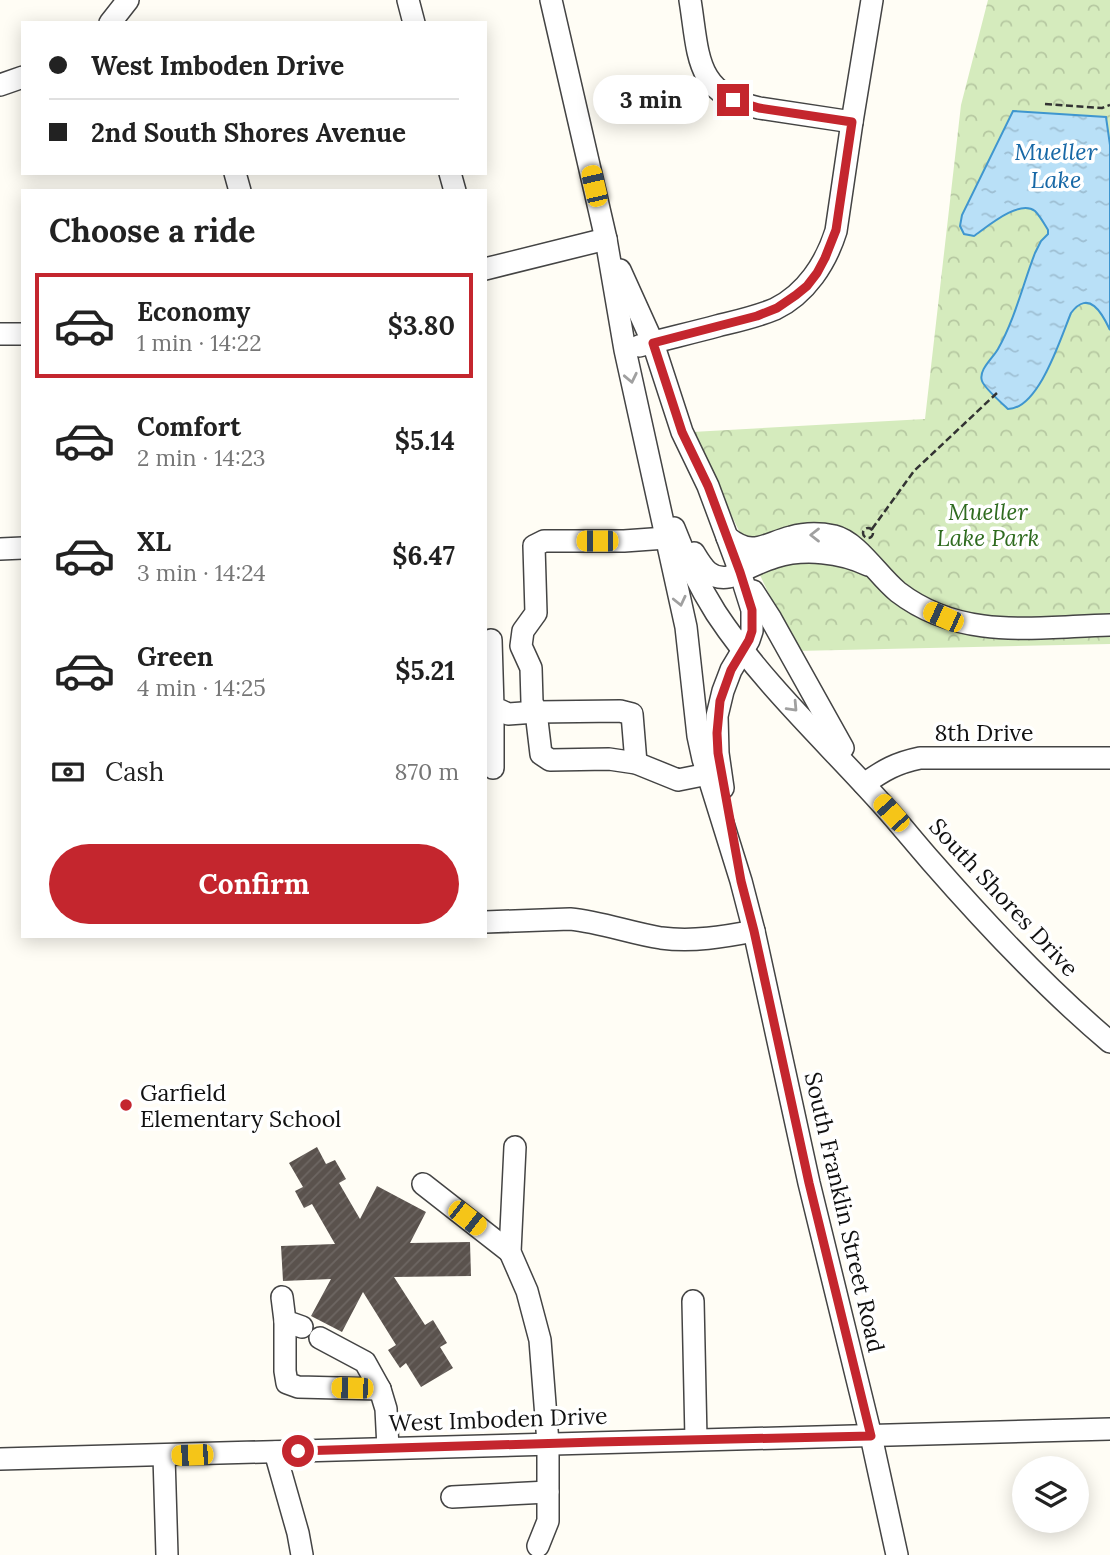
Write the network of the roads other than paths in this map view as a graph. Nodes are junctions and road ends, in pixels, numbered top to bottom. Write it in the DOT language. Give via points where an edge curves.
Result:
graph roads {
  1 [pos="128,0"];
  2 [pos="408,0"];
  3 [pos="551,0"];
  4 [pos="690,0"];
  5 [pos="872,0"];
  6 [pos="112,21"];
  7 [pos="413,21"];
  8 [pos="21,79"];
  9 [pos="0,85"];
  10 [pos="852,122"];
  11 [pos="606,239"];
  12 [pos="487,269"];
  13 [pos="0,334"];
  14 [pos="21,334"];
  15 [pos="653,343"];
  16 [pos="625,350"];
  17 [pos="648,460"];
  18 [pos="727,537"];
  19 [pos="666,538"];
  20 [pos="21,548"];
  21 [pos="0,549"];
  22 [pos="871,566"];
  23 [pos="740,572"];
  24 [pos="1110,625"];
  25 [pos="491,640"];
  26 [pos="743,650"];
  27 [pos="769,681"];
  28 [pos="726,682"];
  29 [pos="493,708"];
  30 [pos="536,712"];
  31 [pos="1110,758"];
  32 [pos="636,763"];
  33 [pos="493,768"];
  34 [pos="708,774"];
  35 [pos="864,784"];
  36 [pos="741,881"];
  37 [pos="487,922"];
  38 [pos="754,931"];
  39 [pos="1110,1042"];
  40 [pos="514,1147"];
  41 [pos="423,1184"];
  42 [pos="510,1252"];
  43 [pos="282,1297"];
  44 [pos="693,1301"];
  45 [pos="302,1329"];
  46 [pos="380,1389"];
  47 [pos="1110,1429"];
  48 [pos="871,1436"];
  49 [pos="696,1439"];
  50 [pos="548,1443"];
  51 [pos="388,1448"];
  52 [pos="275,1452"];
  53 [pos="164,1456"];
  54 [pos="0,1459"];
  55 [pos="548,1492"];
  56 [pos="452,1497"];
  57 [pos="538,1546"];
  58 [pos="167,1555"];
  59 [pos="302,1555"];
  60 [pos="897,1555"];
  1 -- 6 [label="street"];
  2 -- 7 [label="street"];
  3 -- 11 [label="street, South Franklin Street Road"];
  4 -- 10 [label="street" via="701,61 712,86 752,106"];
  5 -- 10 [label="street"];
  8 -- 9 [label="street"];
  10 -- 15 [label="street" via="836,230 807,286 757,316"];
  11 -- 12 [label="street"];
  11 -- 15 [label="street, South Franklin Street Road"];
  11 -- 16 [label="street, South Franklin Street Road"];
  13 -- 14 [label="street"];
  15 -- 16 [label="street"];
  15 -- 18 [label="street, South Franklin Street Road" via="682,432"];
  16 -- 17 [label="street, South Franklin Street Road, one-way"];
  17 -- 19 [label="street, South Franklin Street Road"];
  17 -- 23 [label="street" via="702,566 714,577"];
  17 -- 26 [label="street, South Shores Drive" via="689,564"];
  22 -- 18 [label="street, one-way" via="848,542 830,535 799,535 756,549"];
  18 -- 23 [label="street, South Franklin Street Road"];
  19 -- 30 [label="street" via="544,541 534,546 536,613 523,631 521,646 531,668 531,702"];
  19 -- 34 [label="street, South Franklin Street Road, one-way" via="686,627 696,724"];
  20 -- 21 [label="street"];
  22 -- 23 [label="street" via="799,552 776,556"];
  22 -- 24 [label="street" via="913,601 968,625 997,629"];
  23 -- 26 [label="street, South Franklin Street Road" via="753,621"];
  23 -- 35 [label="street, South Shores Drive"];
  25 -- 29 [label="street"];
  26 -- 27 [label="street, South Shores Drive"];
  26 -- 28 [label="street, South Franklin Street Road"];
  27 -- 28 [label="street" via="746,672"];
  27 -- 35 [label="street, South Shores Drive, one-way"];
  28 -- 36 [label="street, South Franklin Street Road" via="718,716 718,753"];
  29 -- 30 [label="street" via="508,714"];
  29 -- 33 [label="street"];
  30 -- 32 [label="street" via="541,754 550,760"];
  30 -- 32 [label="street" via="632,714"];
  31 -- 35 [label="street, 8th Drive" via="920,758 886,769"];
  32 -- 34 [label="street" via="678,780"];
  34 -- 36 [label="street, South Franklin Street Road"];
  35 -- 39 [label="street, South Shores Drive" via="972,907"];
  36 -- 38 [label="street, South Franklin Street Road"];
  37 -- 38 [label="street" via="583,920 690,940"];
  38 -- 48 [label="street, South Franklin Street Road"];
  40 -- 42 [label="street"];
  41 -- 42 [label="street"];
  42 -- 50 [label="street" via="527,1291 540,1340"];
  43 -- 45 [label="street"];
  44 -- 49 [label="street"];
  45 -- 46 [label="street" via="365,1362"];
  45 -- 46 [label="street" via="285,1371 287,1383"];
  46 -- 51 [label="street"];
  47 -- 48 [label="street, West Imboden Drive"];
  48 -- 49 [label="street, West Imboden Drive"];
  48 -- 60 [label="street, South Franklin Street Road"];
  49 -- 50 [label="street, West Imboden Drive"];
  50 -- 51 [label="street, West Imboden Drive"];
  50 -- 55 [label="street"];
  51 -- 52 [label="street, West Imboden Drive"];
  52 -- 53 [label="street, West Imboden Drive"];
  52 -- 59 [label="street"];
  53 -- 54 [label="street, West Imboden Drive"];
  53 -- 58 [label="street"];
  55 -- 56 [label="street"];
  55 -- 57 [label="street" via="548,1521"];
}
